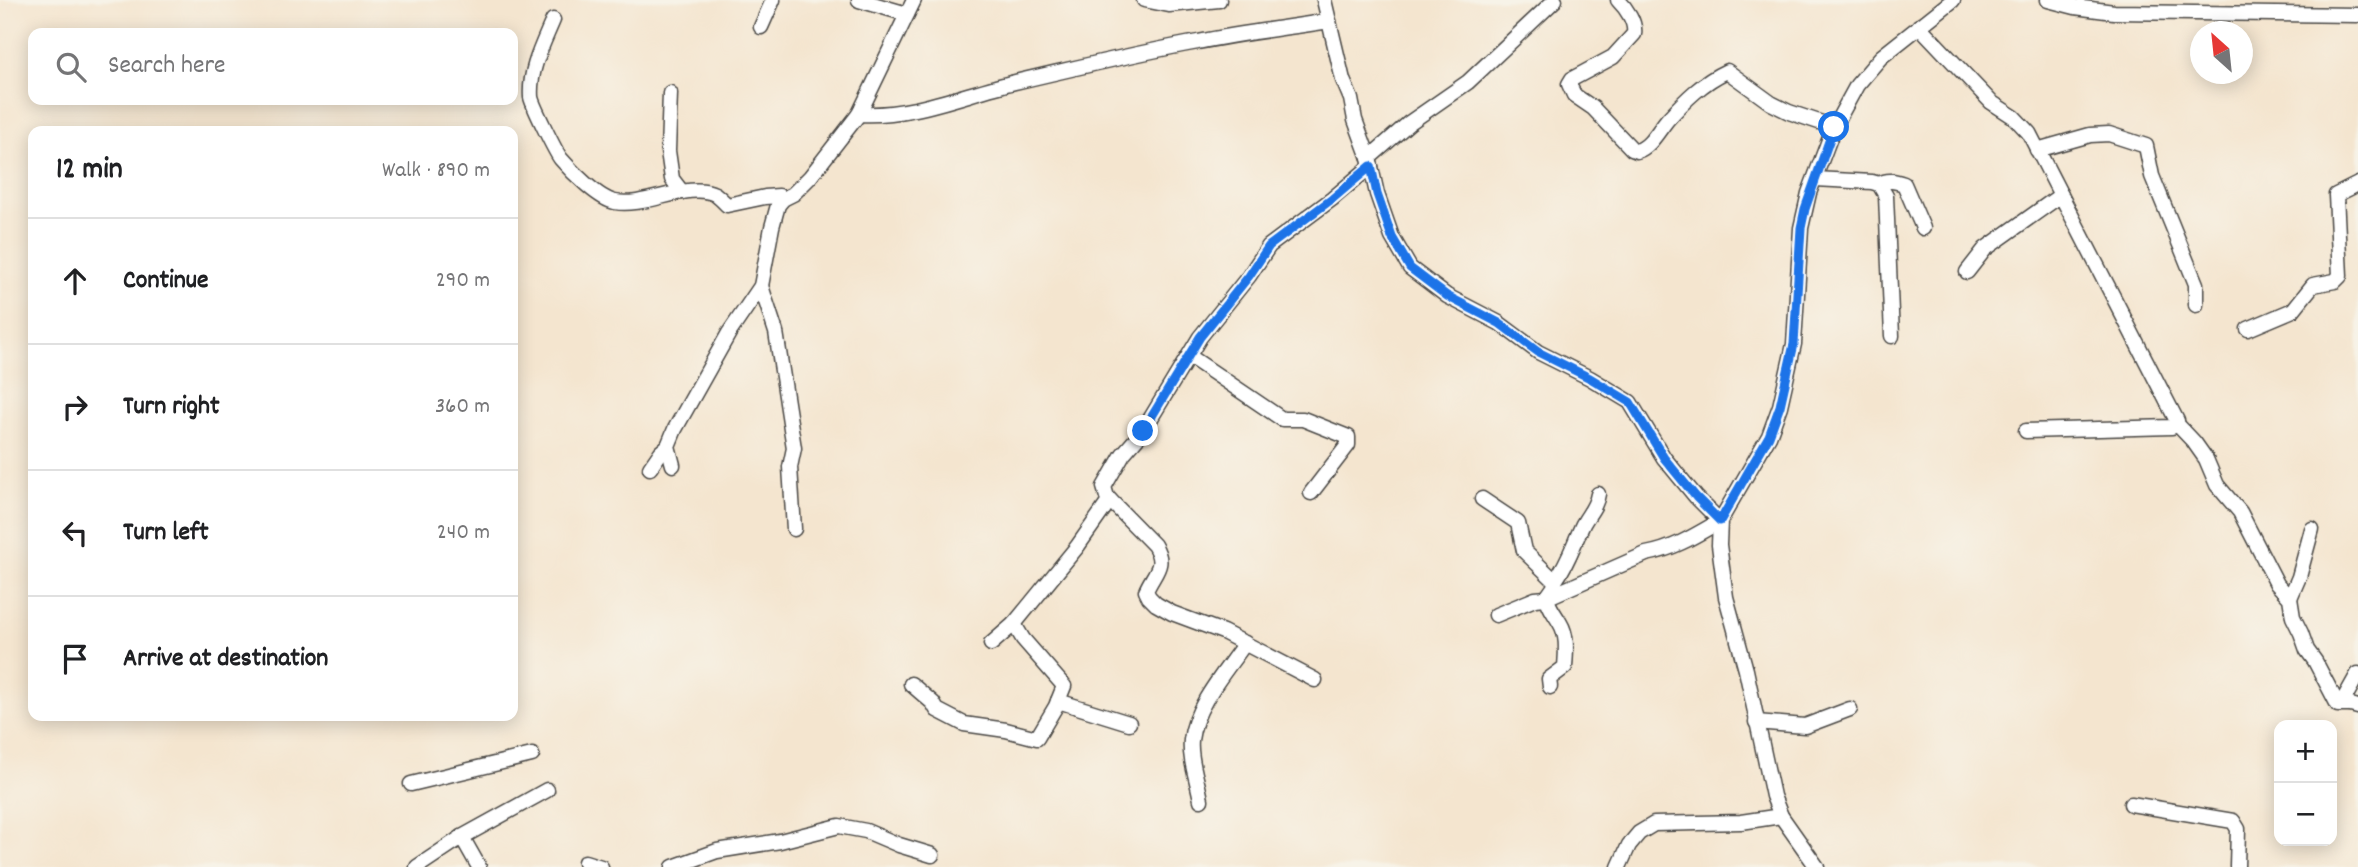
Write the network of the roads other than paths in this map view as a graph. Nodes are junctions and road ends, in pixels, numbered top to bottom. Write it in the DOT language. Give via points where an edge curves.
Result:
graph roads {
  1 [pos="773,0"];
  2 [pos="859,0"];
  3 [pos="914,0"];
  4 [pos="1144,0"];
  5 [pos="1219,0"];
  6 [pos="1324,0"];
  7 [pos="1555,0"];
  8 [pos="1618,0"];
  9 [pos="1953,0"];
  10 [pos="2049,0"];
  11 [pos="906,14"];
  12 [pos="2358,15"];
  13 [pos="553,20"];
  14 [pos="1329,21"];
  15 [pos="1919,26"];
  16 [pos="761,27"];
  17 [pos="670,93"];
  18 [pos="859,114"];
  19 [pos="1834,127"];
  20 [pos="2037,150"];
  21 [pos="1370,162"];
  22 [pos="1815,179"];
  23 [pos="1879,184"];
  24 [pos="2358,184"];
  25 [pos="682,192"];
  26 [pos="2061,195"];
  27 [pos="783,199"];
  28 [pos="1923,228"];
  29 [pos="1967,272"];
  30 [pos="761,286"];
  31 [pos="2196,305"];
  32 [pos="2248,329"];
  33 [pos="1892,336"];
  34 [pos="1189,356"];
  35 [pos="2176,423"];
  36 [pos="2026,431"];
  37 [pos="668,446"];
  38 [pos="673,465"];
  39 [pos="650,468"];
  40 [pos="1311,493"];
  41 [pos="1598,494"];
  42 [pos="1482,499"];
  43 [pos="1110,500"];
  44 [pos="1720,521"];
  45 [pos="794,529"];
  46 [pos="2312,529"];
  47 [pos="1555,581"];
  48 [pos="1546,598"];
  49 [pos="2290,598"];
  50 [pos="1496,615"];
  51 [pos="1014,624"];
  52 [pos="1245,643"];
  53 [pos="991,644"];
  54 [pos="2358,674"];
  55 [pos="1315,680"];
  56 [pos="911,684"];
  57 [pos="1550,687"];
  58 [pos="1058,701"];
  59 [pos="2353,706"];
  60 [pos="1850,709"];
  61 [pos="1756,722"];
  62 [pos="1129,723"];
  63 [pos="532,755"];
  64 [pos="411,784"];
  65 [pos="547,790"];
  66 [pos="1201,800"];
  67 [pos="2131,804"];
  68 [pos="1781,816"];
  69 [pos="462,837"];
  70 [pos="932,855"];
  71 [pos="585,862"];
  72 [pos="417,867"];
  73 [pos="479,867"];
  74 [pos="601,867"];
  75 [pos="673,867"];
  76 [pos="1619,867"];
  77 [pos="1817,867"];
  78 [pos="2237,867"];
  1 -- 16 [label="street"];
  2 -- 11 [label="street"];
  3 -- 11 [label="street"];
  4 -- 5 [label="street" via="1169,5"];
  6 -- 14 [label="street"];
  7 -- 21 [label="street" via="1468,82 1409,123"];
  8 -- 19 [label="street" via="1626,8 1634,34 1613,57 1569,84 1574,95 1632,149 1647,146 1700,86 1727,71 1771,103"];
  9 -- 15 [label="street"];
  10 -- 12 [label="street" via="2114,12"];
  11 -- 18 [label="street"];
  13 -- 25 [label="street" via="535,63 531,99 559,157 601,197 615,203 661,199"];
  14 -- 18 [label="street" via="1147,52 995,86 933,106"];
  14 -- 21 [label="street"];
  15 -- 19 [label="street" via="1870,68"];
  15 -- 20 [label="street" via="1991,102 2023,125"];
  17 -- 25 [label="street" via="668,151 673,179"];
  18 -- 27 [label="street" via="810,177"];
  19 -- 22 [label="street"];
  20 -- 26 [label="street"];
  20 -- 31 [label="street" via="2109,134 2146,146 2152,176 2196,284"];
  21 -- 34 [label="street" via="1332,199 1269,246"];
  21 -- 44 [label="street" via="1392,237 1410,268 1538,352 1630,402 1664,458"];
  22 -- 23 [label="street"];
  22 -- 44 [label="street" via="1801,228 1794,344 1780,406 1769,436"];
  23 -- 28 [label="street" via="1904,184"];
  23 -- 33 [label="street" via="1888,204"];
  24 -- 32 [label="street" via="2336,195 2340,276 2313,285 2293,310"];
  25 -- 27 [label="street" via="702,191 727,205 765,197"];
  26 -- 29 [label="street" via="1985,249"];
  26 -- 35 [label="street"];
  27 -- 30 [label="street" via="776,211"];
  30 -- 37 [label="street" via="729,333"];
  30 -- 45 [label="street" via="776,332 794,448 790,467"];
  34 -- 40 [label="street" via="1282,419 1304,419 1348,437 1348,445"];
  34 -- 43 [label="street" via="1105,484"];
  35 -- 36 [label="street" via="2172,427"];
  35 -- 49 [label="street" via="2206,459 2217,485 2240,512 2277,584"];
  37 -- 38 [label="street"];
  37 -- 39 [label="street"];
  41 -- 47 [label="street" via="1597,504"];
  42 -- 47 [label="street" via="1518,523 1524,551"];
  43 -- 51 [label="street"];
  43 -- 52 [label="street" via="1159,552 1160,566 1147,587 1149,597 1172,613"];
  44 -- 48 [label="street" via="1689,540"];
  44 -- 61 [label="street" via="1726,597"];
  46 -- 49 [label="street"];
  47 -- 48 [label="street"];
  48 -- 50 [label="street"];
  48 -- 57 [label="street" via="1561,624 1567,654 1564,667 1549,678"];
  49 -- 59 [label="street" via="2307,650 2338,705"];
  51 -- 53 [label="street"];
  51 -- 58 [label="street" via="1064,686"];
  52 -- 55 [label="street"];
  52 -- 66 [label="street" via="1209,697 1194,730 1192,751"];
  54 -- 59 [label="street" via="2344,696"];
  56 -- 58 [label="street" via="937,710 964,724 1037,738"];
  58 -- 62 [label="street"];
  60 -- 61 [label="street" via="1805,726"];
  61 -- 68 [label="street"];
  63 -- 64 [label="street"];
  65 -- 69 [label="street"];
  67 -- 78 [label="street" via="2233,821 2238,829"];
  68 -- 76 [label="street" via="1654,824 1629,845"];
  68 -- 77 [label="street"];
  69 -- 72 [label="street"];
  69 -- 73 [label="street"];
  70 -- 75 [label="street" via="839,826 717,851"];
  71 -- 74 [label="street"];
}
